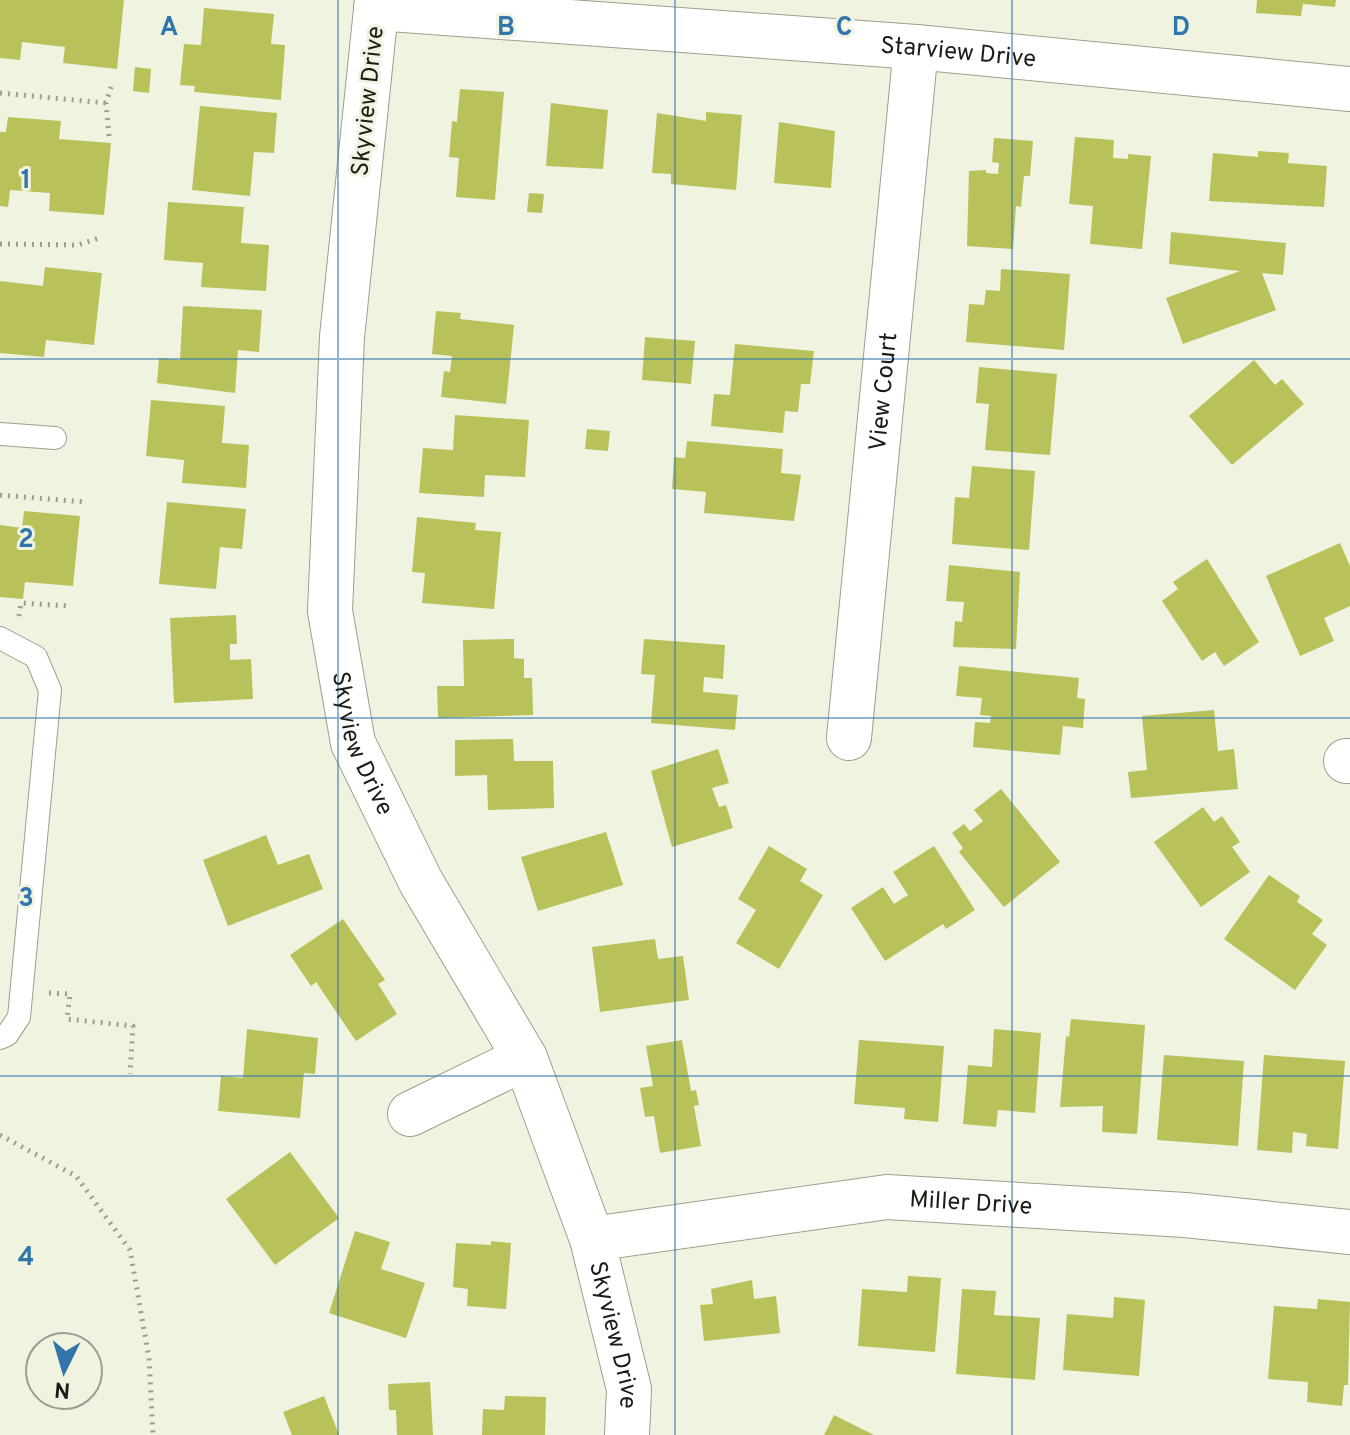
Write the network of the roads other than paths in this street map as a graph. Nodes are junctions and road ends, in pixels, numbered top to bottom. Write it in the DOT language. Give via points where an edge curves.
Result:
graph roads {
  1 [pos="377,4"];
  2 [pos="916,47"];
  3 [pos="1350,89"];
  4 [pos="0,434"];
  5 [pos="55,438"];
  6 [pos="5,628"];
  7 [pos="849,738"];
  8 [pos="0,1038"];
  9 [pos="525,1058"];
  10 [pos="410,1114"];
  11 [pos="1350,1232"];
  12 [pos="592,1239"];
  13 [pos="627,1435"];
  1 -- 2 [label="street, Starview Drive"];
  1 -- 9 [label="street, Skyview Drive" via="342,337 330,611 353,743 421,882"];
  2 -- 3 [label="street, Starview Drive"];
  2 -- 7 [label="street, View Court"];
  4 -- 5 [label="lane"];
  6 -- 8 [label="lane" via="36,657 50,690 19,1017"];
  9 -- 10 [label="street"];
  9 -- 12 [label="street, Skyview Drive"];
  11 -- 12 [label="street, Miller Drive" via="1185,1215 887,1197"];
  12 -- 13 [label="street, Skyview Drive" via="629,1389"];
}
